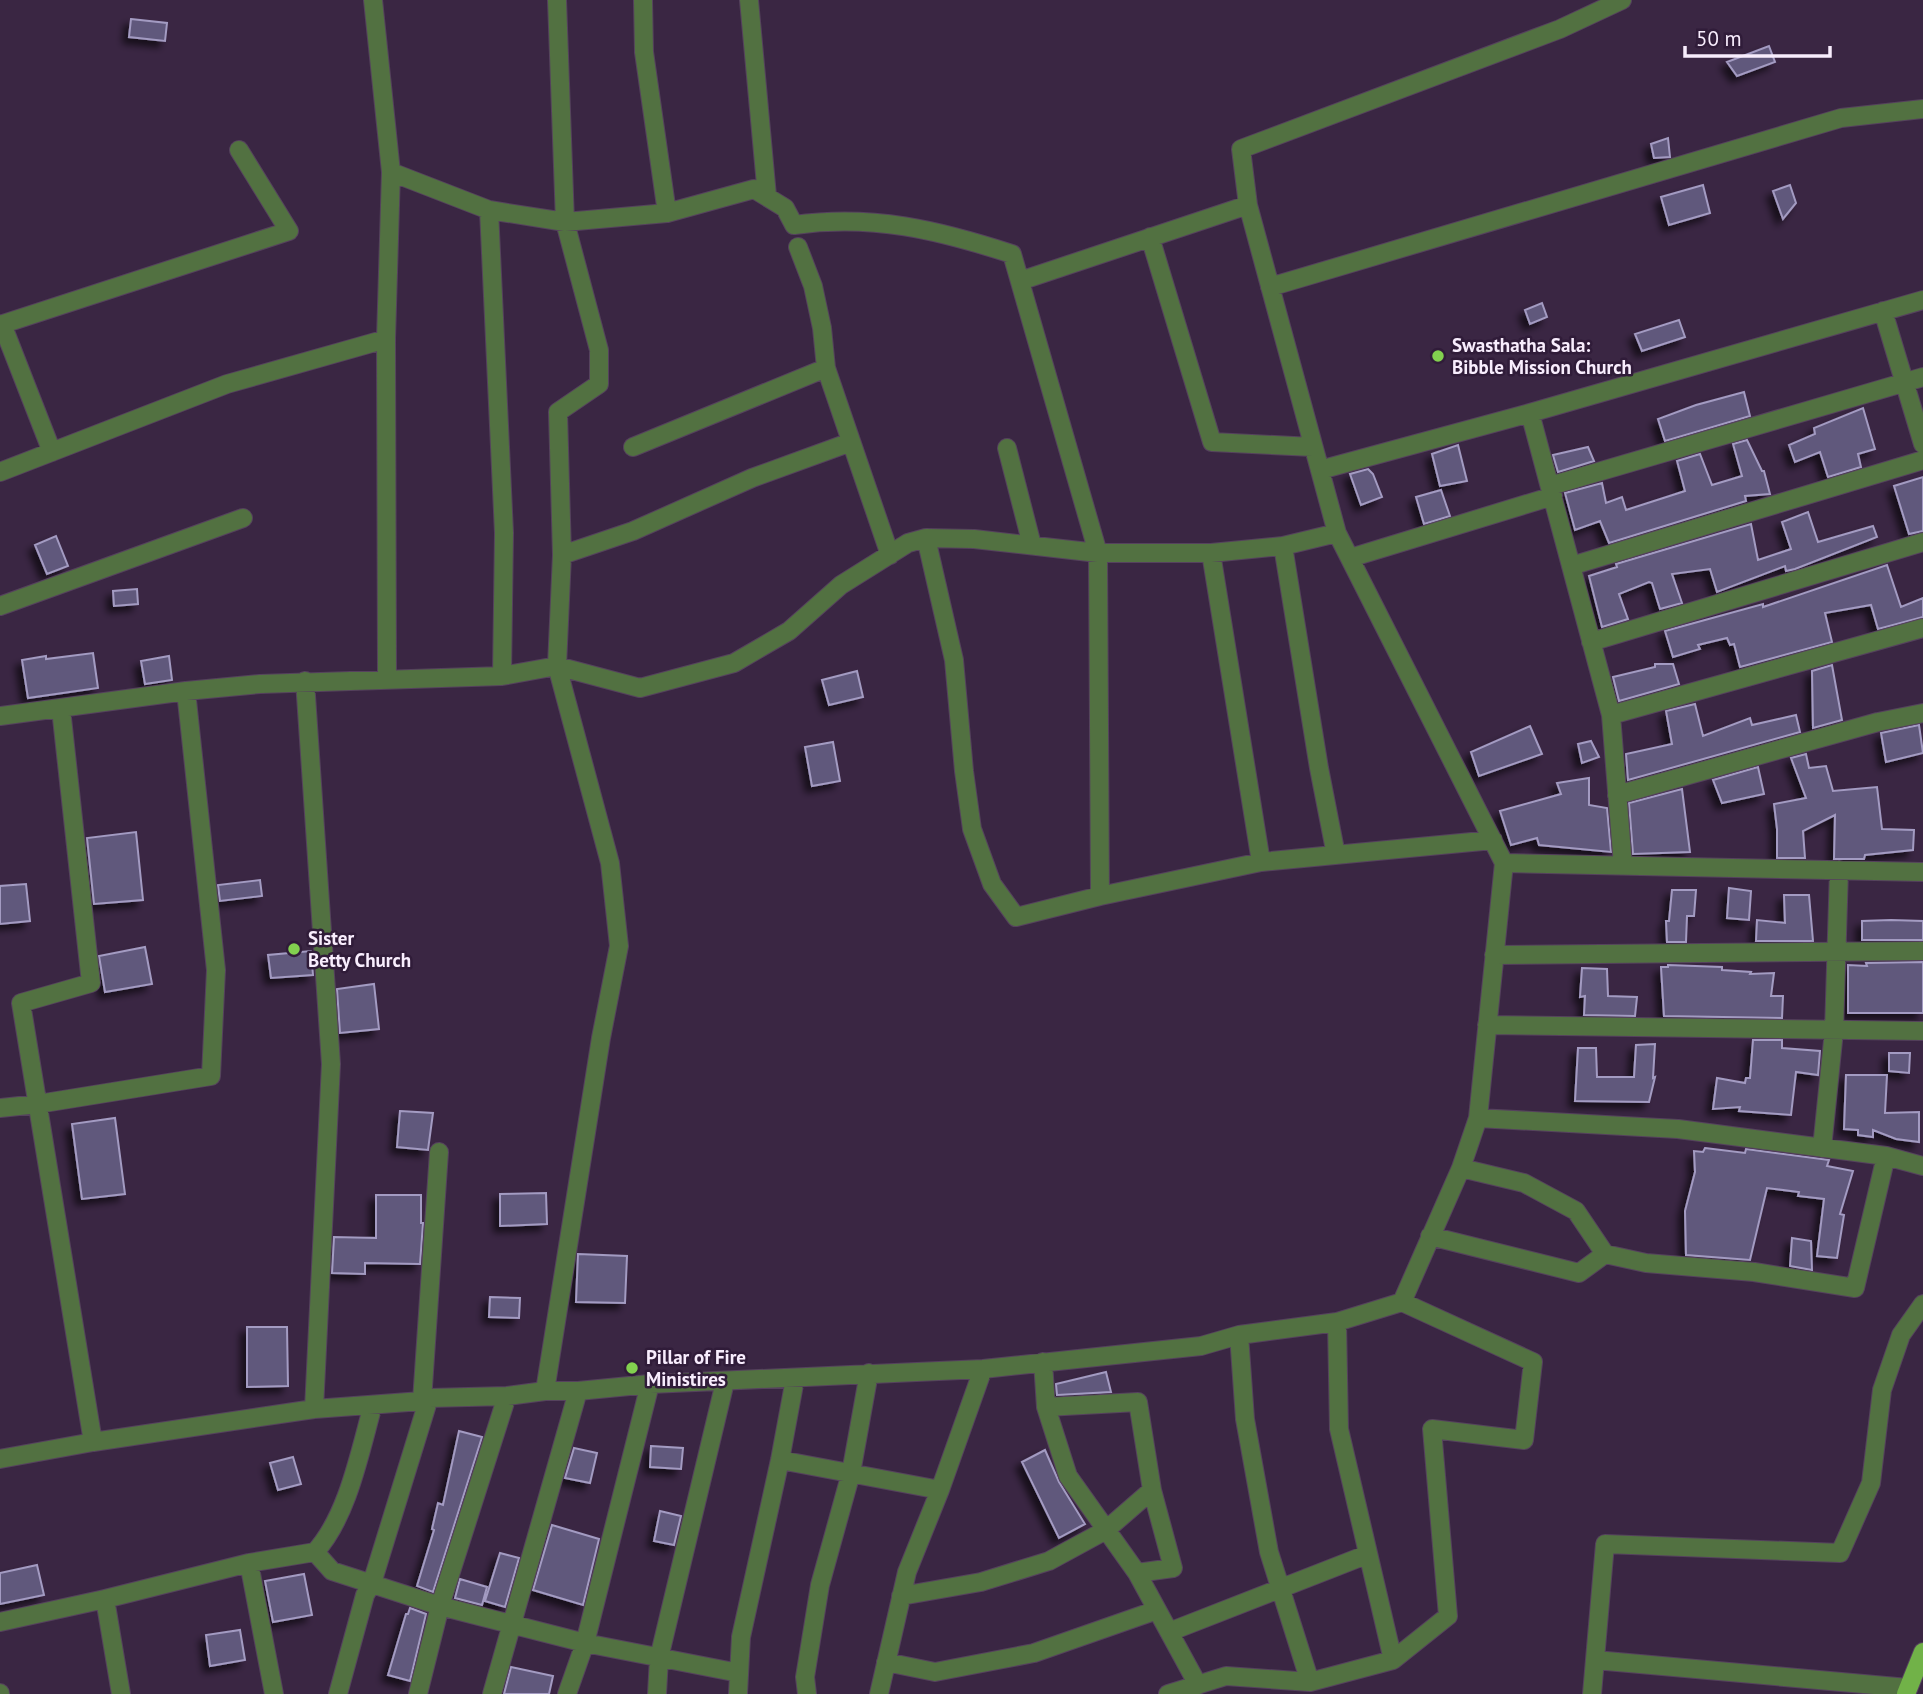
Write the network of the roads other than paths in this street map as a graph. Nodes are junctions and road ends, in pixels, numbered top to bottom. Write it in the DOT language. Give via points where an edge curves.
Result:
graph roads {
  1 [pos="373,0"];
  2 [pos="557,0"];
  3 [pos="643,0"];
  4 [pos="749,0"];
  5 [pos="1622,0"];
  6 [pos="1923,109"];
  7 [pos="239,150"];
  8 [pos="391,172"];
  9 [pos="767,197"];
  10 [pos="1248,205"];
  11 [pos="489,210"];
  12 [pos="667,213"];
  13 [pos="565,222"];
  14 [pos="1150,237"];
  15 [pos="798,247"];
  16 [pos="1020,281"];
  17 [pos="1270,287"];
  18 [pos="1923,300"];
  19 [pos="1883,312"];
  20 [pos="1,325"];
  21 [pos="386,339"];
  22 [pos="826,368"];
  23 [pos="1923,377"];
  24 [pos="1905,382"];
  25 [pos="1530,413"];
  26 [pos="851,442"];
  27 [pos="1923,444"];
  28 [pos="633,447"];
  29 [pos="1313,447"];
  30 [pos="1007,448"];
  31 [pos="52,452"];
  32 [pos="1923,460"];
  33 [pos="1320,470"];
  34 [pos="0,472"];
  35 [pos="1551,491"];
  36 [pos="243,518"];
  37 [pos="1337,533"];
  38 [pos="926,538"];
  39 [pos="1923,542"];
  40 [pos="1032,545"];
  41 [pos="1283,546"];
  42 [pos="1098,553"];
  43 [pos="1211,553"];
  44 [pos="562,555"];
  45 [pos="890,555"];
  46 [pos="1350,558"];
  47 [pos="1571,566"];
  48 [pos="0,606"];
  49 [pos="1923,628"];
  50 [pos="1591,642"];
  51 [pos="557,666"];
  52 [pos="502,676"];
  53 [pos="387,680"];
  54 [pos="305,681"];
  55 [pos="186,691"];
  56 [pos="61,709"];
  57 [pos="1923,713"];
  58 [pos="1611,715"];
  59 [pos="0,716"];
  60 [pos="1617,795"];
  61 [pos="1493,840"];
  62 [pos="1336,855"];
  63 [pos="1261,862"];
  64 [pos="1504,863"];
  65 [pos="1623,866"];
  66 [pos="1839,870"];
  67 [pos="1923,872"];
  68 [pos="1100,896"];
  69 [pos="1837,950"];
  70 [pos="1923,951"];
  71 [pos="1494,956"];
  72 [pos="1487,1025"];
  73 [pos="1834,1031"];
  74 [pos="1923,1031"];
  75 [pos="38,1104"];
  76 [pos="0,1108"];
  77 [pos="1478,1118"];
  78 [pos="1822,1148"];
  79 [pos="439,1152"];
  80 [pos="1886,1156"];
  81 [pos="1923,1166"];
  82 [pos="1461,1168"];
  83 [pos="1430,1236"];
  84 [pos="1605,1254"];
  85 [pos="1402,1302"];
  86 [pos="1923,1304"];
  87 [pos="1337,1322"];
  88 [pos="1239,1335"];
  89 [pos="1043,1362"];
  90 [pos="983,1369"];
  91 [pos="869,1373"];
  92 [pos="795,1379"];
  93 [pos="725,1382"];
  94 [pos="650,1384"];
  95 [pos="545,1391"];
  96 [pos="578,1391"];
  97 [pos="507,1396"];
  98 [pos="426,1400"];
  99 [pos="373,1405"];
  100 [pos="1046,1407"];
  101 [pos="314,1409"];
  102 [pos="93,1443"];
  103 [pos="0,1459"];
  104 [pos="780,1460"];
  105 [pos="851,1473"];
  106 [pos="940,1490"];
  107 [pos="1152,1490"];
  108 [pos="1106,1529"];
  109 [pos="315,1552"];
  110 [pos="1366,1555"];
  111 [pos="249,1563"];
  112 [pos="1137,1573"];
  113 [pos="372,1583"];
  114 [pos="1279,1587"];
  115 [pos="901,1597"];
  116 [pos="105,1599"];
  117 [pos="440,1606"];
  118 [pos="1157,1610"];
  119 [pos="0,1622"];
  120 [pos="510,1623"];
  121 [pos="1169,1632"];
  122 [pos="585,1643"];
  123 [pos="1923,1652"];
  124 [pos="659,1658"];
  125 [pos="1393,1660"];
  126 [pos="1595,1660"];
  127 [pos="886,1662"];
  128 [pos="739,1673"];
  129 [pos="1310,1682"];
  130 [pos="1198,1685"];
  131 [pos="1907,1691"];
  132 [pos="121,1694"];
  133 [pos="274,1694"];
  134 [pos="338,1694"];
  135 [pos="418,1694"];
  136 [pos="492,1694"];
  137 [pos="567,1694"];
  138 [pos="657,1694"];
  139 [pos="738,1694"];
  140 [pos="807,1694"];
  141 [pos="879,1694"];
  142 [pos="1168,1694"];
  143 [pos="1592,1694"];
  1 -- 8 [label="street"];
  2 -- 13 [label="street"];
  3 -- 12 [label="street" via="644,52"];
  4 -- 9 [label="street"];
  5 -- 10 [label="street" via="1560,29 1241,149"];
  6 -- 17 [label="street" via="1841,118"];
  7 -- 20 [label="street" via="289,232"];
  8 -- 11 [label="street"];
  8 -- 21 [label="street"];
  9 -- 12 [label="street" via="754,189"];
  9 -- 16 [label="street" via="785,208 794,225 829,220 904,224 1012,254"];
  10 -- 14 [label="street"];
  10 -- 17 [label="street"];
  11 -- 13 [label="street"];
  11 -- 52 [label="street" via="504,533"];
  12 -- 13 [label="street"];
  13 -- 44 [label="street" via="599,350 599,372 598,384 558,412"];
  14 -- 16 [label="street"];
  14 -- 29 [label="street" via="1212,442"];
  15 -- 22 [label="street" via="822,328"];
  16 -- 42 [label="street"];
  17 -- 29 [label="street"];
  18 -- 19 [label="street"];
  19 -- 24 [label="street"];
  19 -- 25 [label="street"];
  20 -- 31 [label="street"];
  21 -- 31 [label="street" via="227,384"];
  21 -- 53 [label="street"];
  22 -- 26 [label="street"];
  22 -- 28 [label="street"];
  23 -- 24 [label="street"];
  24 -- 27 [label="street"];
  24 -- 35 [label="street"];
  25 -- 33 [label="street"];
  25 -- 35 [label="street"];
  26 -- 44 [label="street" via="752,478 633,531"];
  26 -- 45 [label="street"];
  29 -- 33 [label="street"];
  30 -- 40 [label="street"];
  31 -- 34 [label="street"];
  32 -- 47 [label="street"];
  33 -- 37 [label="street"];
  35 -- 46 [label="street"];
  35 -- 47 [label="street"];
  36 -- 48 [label="street"];
  37 -- 41 [label="street"];
  37 -- 46 [label="street"];
  38 -- 40 [label="street"];
  38 -- 45 [label="street"];
  38 -- 68 [label="street" via="954,660 972,828 992,884 1016,917"];
  39 -- 50 [label="street"];
  40 -- 42 [label="street"];
  41 -- 43 [label="street"];
  41 -- 62 [label="street"];
  42 -- 43 [label="street"];
  42 -- 68 [label="street"];
  43 -- 63 [label="street"];
  44 -- 51 [label="street"];
  45 -- 51 [label="street" via="841,585 789,631 734,663 639,688"];
  46 -- 61 [label="street"];
  47 -- 50 [label="street"];
  49 -- 58 [label="street"];
  50 -- 58 [label="street"];
  51 -- 52 [label="street"];
  51 -- 95 [label="street" via="610,863 619,946"];
  52 -- 53 [label="street"];
  53 -- 54 [label="street"];
  54 -- 55 [label="street"];
  54 -- 101 [label="street" via="331,1065"];
  55 -- 56 [label="street"];
  55 -- 75 [label="street" via="216,970 211,1076"];
  56 -- 59 [label="street"];
  56 -- 75 [label="street" via="91,983 21,1003"];
  57 -- 60 [label="street"];
  58 -- 60 [label="street"];
  60 -- 65 [label="street"];
  61 -- 62 [label="street"];
  61 -- 64 [label="street"];
  62 -- 63 [label="street"];
  63 -- 68 [label="street"];
  64 -- 65 [label="street"];
  64 -- 71 [label="street"];
  65 -- 66 [label="street"];
  66 -- 67 [label="street"];
  66 -- 69 [label="street"];
  69 -- 70 [label="street"];
  69 -- 71 [label="street"];
  69 -- 73 [label="street"];
  71 -- 72 [label="street"];
  72 -- 73 [label="street"];
  72 -- 77 [label="street"];
  73 -- 74 [label="street"];
  73 -- 78 [label="street"];
  75 -- 76 [label="street"];
  75 -- 102 [label="street"];
  77 -- 78 [label="street" via="1678,1129"];
  77 -- 82 [label="street"];
  78 -- 80 [label="street"];
  79 -- 98 [label="street"];
  80 -- 81 [label="street"];
  80 -- 84 [label="street" via="1855,1288"];
  82 -- 83 [label="street"];
  82 -- 84 [label="street" via="1524,1183 1576,1211"];
  83 -- 84 [label="street" via="1579,1273"];
  83 -- 85 [label="street"];
  85 -- 87 [label="street"];
  85 -- 125 [label="street" via="1533,1362 1524,1440 1432,1429 1448,1616"];
  86 -- 126 [label="street" via="1901,1335 1882,1390 1871,1483 1840,1553 1605,1544"];
  87 -- 88 [label="street"];
  87 -- 110 [label="street" via="1339,1429"];
  88 -- 89 [label="street" via="1201,1346"];
  88 -- 114 [label="street" via="1245,1419"];
  89 -- 90 [label="street"];
  89 -- 100 [label="street"];
  90 -- 91 [label="street"];
  90 -- 106 [label="street"];
  91 -- 92 [label="street"];
  91 -- 105 [label="street"];
  92 -- 93 [label="street"];
  92 -- 104 [label="street"];
  93 -- 94 [label="street"];
  93 -- 124 [label="street"];
  94 -- 96 [label="street"];
  94 -- 122 [label="street"];
  95 -- 96 [label="street"];
  95 -- 97 [label="street"];
  96 -- 120 [label="street"];
  97 -- 98 [label="street"];
  97 -- 117 [label="street"];
  98 -- 99 [label="street"];
  98 -- 113 [label="street"];
  99 -- 101 [label="street"];
  99 -- 109 [label="street" via="354,1474 329,1537"];
  100 -- 107 [label="street" via="1138,1402"];
  100 -- 108 [label="street" via="1068,1476"];
  101 -- 102 [label="street"];
  102 -- 103 [label="street"];
  104 -- 105 [label="street"];
  104 -- 128 [label="street" via="741,1637"];
  105 -- 106 [label="street"];
  105 -- 140 [label="street" via="820,1585 805,1676"];
  106 -- 115 [label="street"];
  107 -- 108 [label="street"];
  107 -- 112 [label="street" via="1173,1568"];
  108 -- 112 [label="street"];
  108 -- 115 [label="street" via="1049,1561 981,1582"];
  109 -- 111 [label="street"];
  109 -- 113 [label="street" via="332,1571"];
  110 -- 114 [label="street"];
  110 -- 125 [label="street"];
  111 -- 116 [label="street"];
  111 -- 133 [label="street"];
  112 -- 118 [label="street"];
  113 -- 117 [label="street"];
  113 -- 134 [label="street"];
  114 -- 121 [label="street"];
  114 -- 129 [label="street"];
  115 -- 127 [label="street"];
  116 -- 119 [label="street"];
  116 -- 132 [label="street"];
  117 -- 120 [label="street"];
  117 -- 135 [label="street"];
  118 -- 121 [label="street"];
  118 -- 127 [label="street" via="1022,1656 935,1672"];
  120 -- 122 [label="street"];
  120 -- 136 [label="street"];
  121 -- 130 [label="street"];
  122 -- 124 [label="street"];
  122 -- 137 [label="street"];
  123 -- 131 [label="main road"];
  124 -- 128 [label="street"];
  124 -- 138 [label="street"];
  125 -- 129 [label="street"];
  126 -- 131 [label="street"];
  126 -- 143 [label="street"];
  127 -- 141 [label="street"];
  128 -- 139 [label="street"];
  129 -- 130 [label="street" via="1226,1676"];
  130 -- 142 [label="street"];
}
